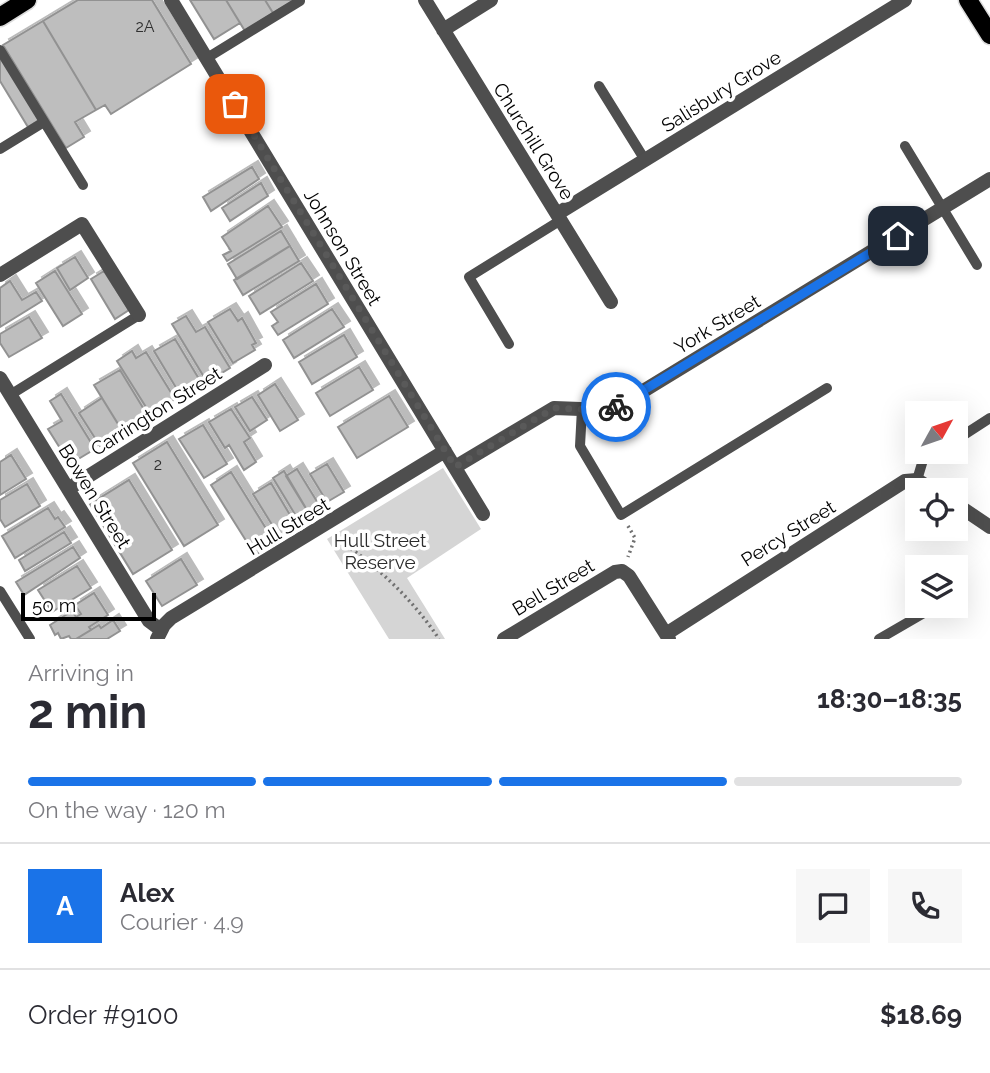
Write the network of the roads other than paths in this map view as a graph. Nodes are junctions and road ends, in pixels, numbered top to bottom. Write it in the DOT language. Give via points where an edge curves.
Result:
graph roads {
  1 [pos="27,0"];
  2 [pos="171,0"];
  3 [pos="425,0"];
  4 [pos="491,0"];
  5 [pos="905,0"];
  6 [pos="968,0"];
  7 [pos="300,1"];
  8 [pos="0,16"];
  9 [pos="443,30"];
  10 [pos="990,36"];
  11 [pos="0,50"];
  12 [pos="206,58"];
  13 [pos="599,86"];
  14 [pos="44,122"];
  15 [pos="905,146"];
  16 [pos="0,149"];
  17 [pos="645,160"];
  18 [pos="990,179"];
  19 [pos="83,185"];
  20 [pos="943,208"];
  21 [pos="559,217"];
  22 [pos="977,265"];
  23 [pos="0,275"];
  24 [pos="611,302"];
  25 [pos="139,315"];
  26 [pos="509,344"];
  27 [pos="265,365"];
  28 [pos="0,378"];
  29 [pos="827,388"];
  30 [pos="10,395"];
  31 [pos="582,409"];
  32 [pos="990,418"];
  33 [pos="968,432"];
  34 [pos="445,451"];
  35 [pos="455,467"];
  36 [pos="905,481"];
  37 [pos="68,489"];
  38 [pos="483,513"];
  39 [pos="968,513"];
  40 [pos="990,527"];
  41 [pos="0,590"];
  42 [pos="915,618"];
  43 [pos="159,635"];
  44 [pos="667,636"];
  45 [pos="30,639"];
  46 [pos="504,639"];
  47 [pos="879,639"];
  1 -- 8 [label="main road"];
  2 -- 12 [label="street, Johnson Street"];
  3 -- 9 [label="street, Churchill Grove"];
  4 -- 9 [label="street"];
  5 -- 17 [label="street, Salisbury Grove"];
  6 -- 10 [label="main road"];
  7 -- 12 [label="lane"];
  9 -- 21 [label="street, Churchill Grove"];
  11 -- 14 [label="lane"];
  12 -- 34 [label="street, Johnson Street"];
  13 -- 17 [label="lane"];
  14 -- 16 [label="lane"];
  14 -- 19 [label="lane"];
  15 -- 20 [label="lane"];
  17 -- 21 [label="street, Salisbury Grove"];
  18 -- 20 [label="street, York Street"];
  20 -- 22 [label="lane"];
  20 -- 31 [label="street, York Street" via="628,401 607,410"];
  21 -- 24 [label="street, Churchill Grove"];
  21 -- 26 [label="lane" via="469,277"];
  23 -- 25 [label="street" via="82,224"];
  25 -- 30 [label="lane"];
  27 -- 37 [label="street, Carrington Street"];
  28 -- 30 [label="street, Bowen Street"];
  29 -- 31 [label="lane" via="621,515 580,446"];
  30 -- 37 [label="street, Bowen Street"];
  31 -- 35 [label="street, York Street" via="554,408"];
  32 -- 33 [label="lane"];
  34 -- 35 [label="street, Johnson Street"];
  34 -- 43 [label="street, Hull Street" via="172,618"];
  35 -- 38 [label="street, Johnson Street"];
  36 -- 44 [label="street, Percy Street"];
  37 -- 43 [label="street, Bowen Street"];
  39 -- 40 [label="street"];
  41 -- 45 [label="lane"];
  42 -- 47 [label="lane"];
  44 -- 46 [label="street, Bell Street" via="622,571"];
}
